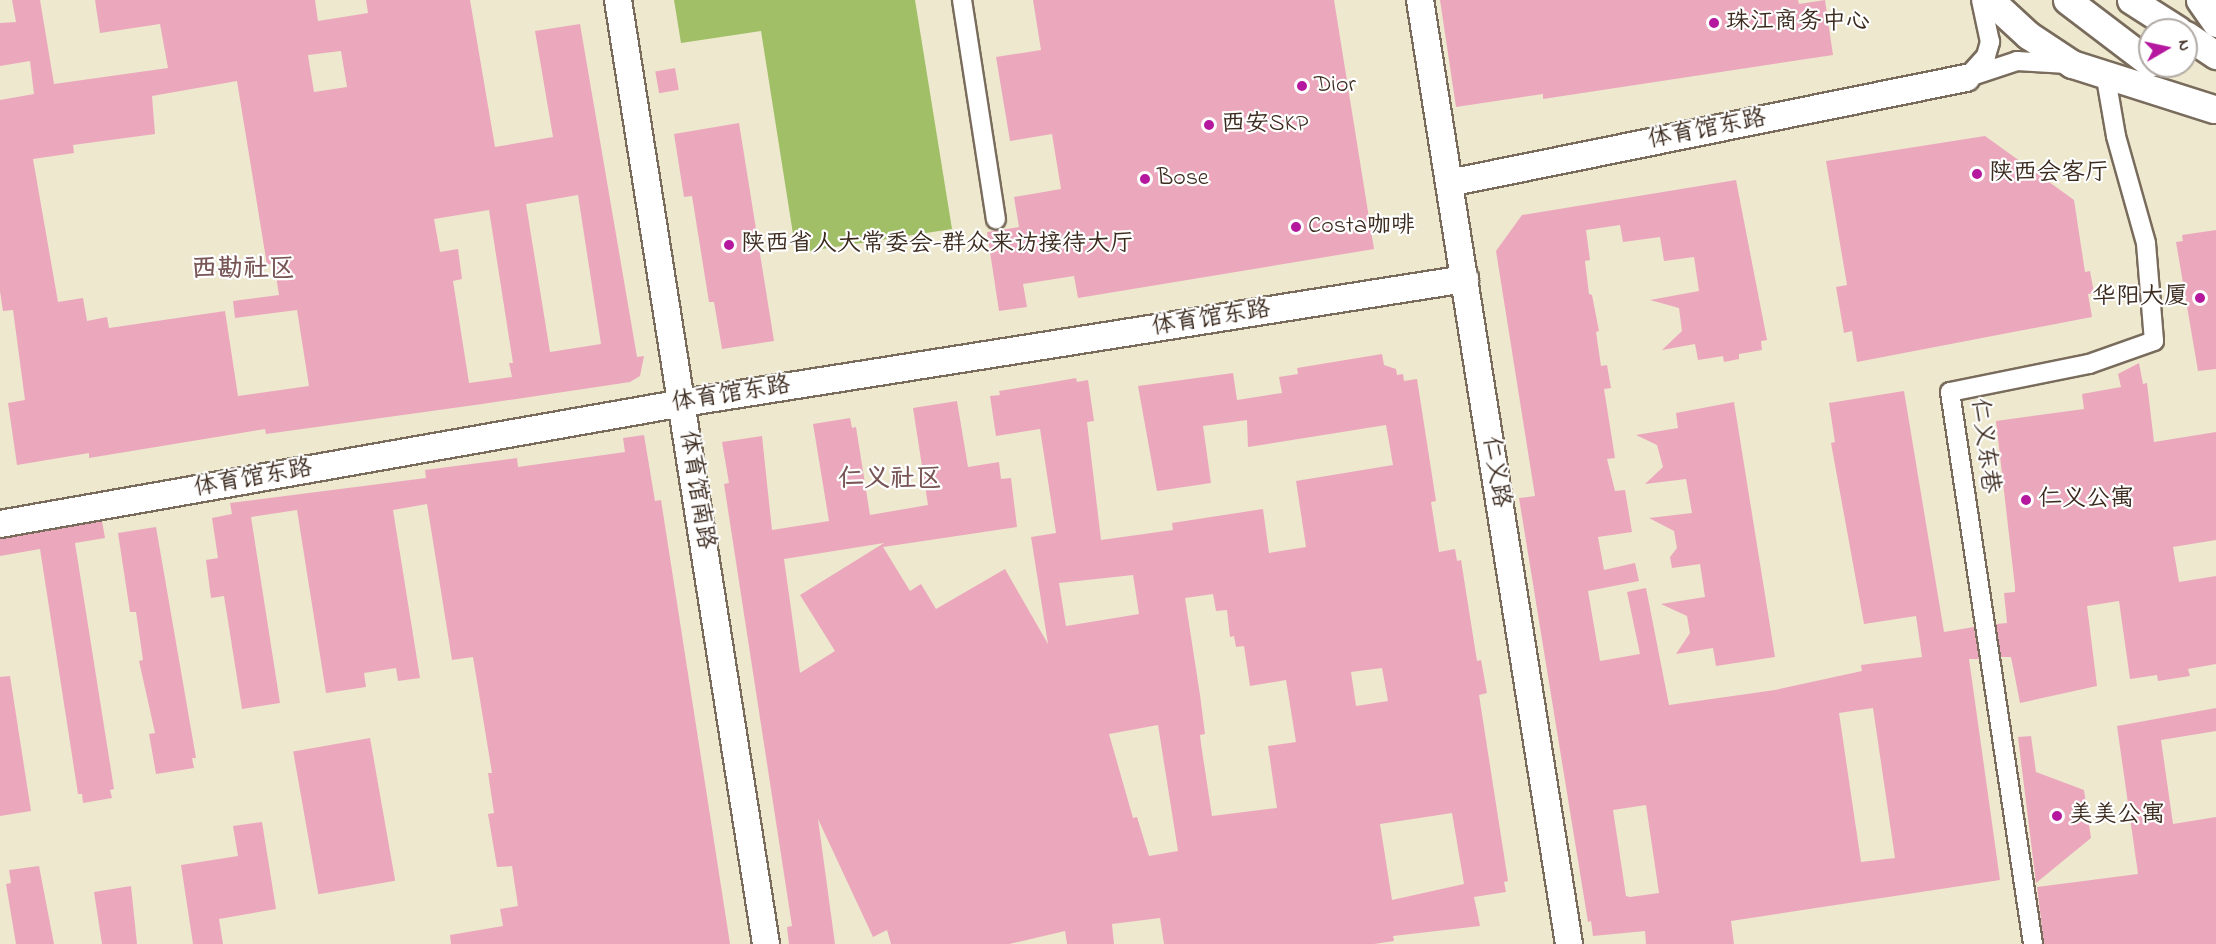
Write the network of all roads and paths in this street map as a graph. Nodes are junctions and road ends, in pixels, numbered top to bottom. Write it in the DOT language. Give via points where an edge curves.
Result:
graph roads {
  1 [pos="618,0"];
  2 [pos="962,0"];
  3 [pos="1420,0"];
  4 [pos="1981,0"];
  5 [pos="1990,0"];
  6 [pos="2067,0"];
  7 [pos="2131,0"];
  8 [pos="2200,0"];
  9 [pos="2159,18"];
  10 [pos="2216,23"];
  11 [pos="2198,43"];
  12 [pos="2138,54"];
  13 [pos="2216,54"];
  14 [pos="2072,64"];
  15 [pos="1966,78"];
  16 [pos="2106,78"];
  17 [pos="2171,78"];
  18 [pos="2215,110"];
  19 [pos="1449,183"];
  20 [pos="996,219"];
  21 [pos="1465,279"];
  22 [pos="682,403"];
  23 [pos="0,524"];
  24 [pos="766,944"];
  25 [pos="1569,944"];
  26 [pos="2033,944"];
  1 -- 22 [label="street, 体育馆南路"];
  2 -- 20 [label="street"];
  3 -- 19 [label="street, 仁义路"];
  4 -- 15 [label="street" via="1990,42 1986,56"];
  5 -- 14 [label="main road" via="2028,35"];
  6 -- 12 [label="main road"];
  7 -- 9 [label="main road"];
  8 -- 10 [label="main road"];
  11 -- 13 [label="main road"];
  14 -- 15 [label="street" via="2017,61"];
  14 -- 16 [label="main road"];
  15 -- 19 [label="street, 体育馆东路"];
  16 -- 18 [label="main road"];
  16 -- 26 [label="street, 仁义东巷" via="2116,136 2146,243 2154,341 2089,364 1950,392"];
  17 -- 18 [label="main road"];
  19 -- 21 [label="street, 仁义路"];
  21 -- 22 [label="street, 体育馆东路"];
  21 -- 25 [label="street, 仁义路"];
  22 -- 23 [label="street, 体育馆东路"];
  22 -- 24 [label="street, 体育馆南路"];
}
